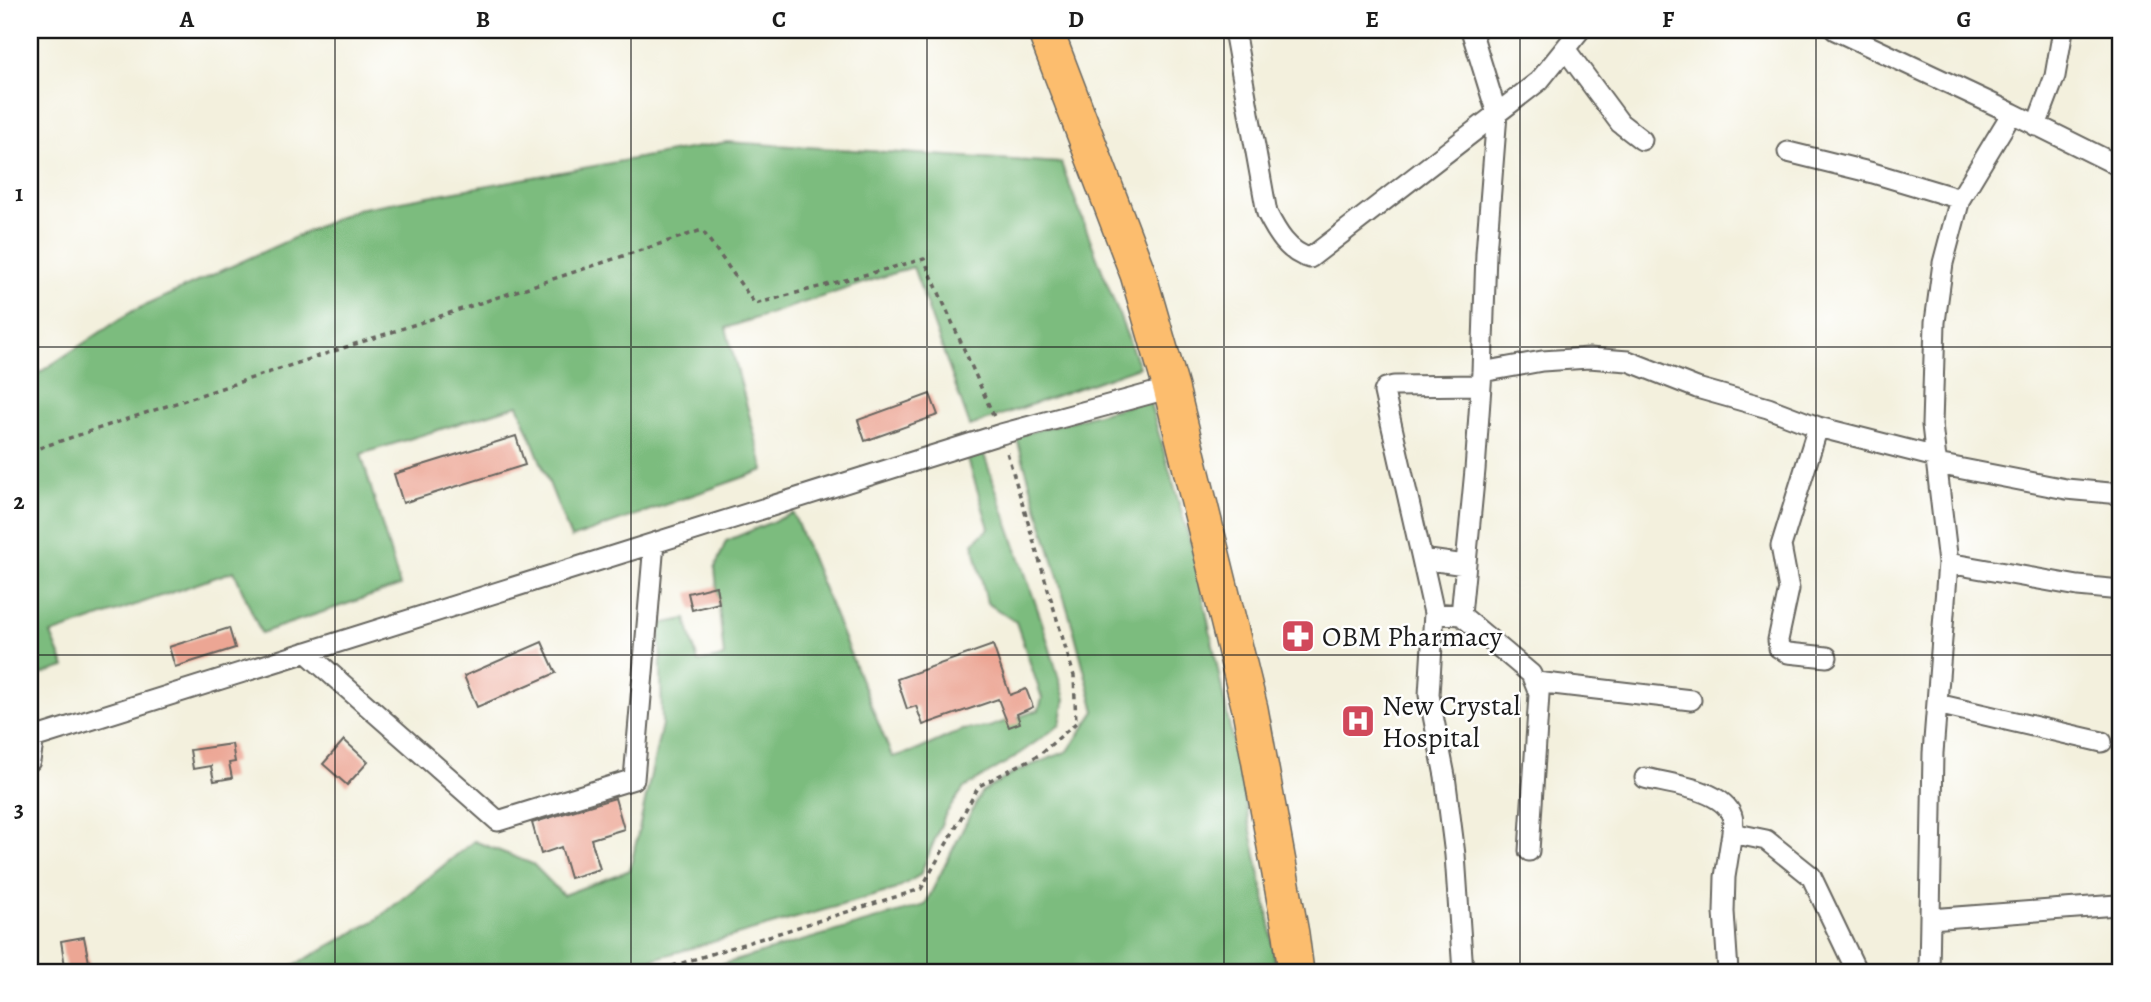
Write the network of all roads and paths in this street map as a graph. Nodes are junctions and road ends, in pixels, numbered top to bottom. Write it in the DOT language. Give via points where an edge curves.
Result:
graph roads {
  1 [pos="1045,30"];
  2 [pos="1234,30"];
  3 [pos="1471,30"];
  4 [pos="1580,30"];
  5 [pos="2063,30"];
  6 [pos="1840,31"];
  7 [pos="1566,50"];
  8 [pos="2012,113"];
  9 [pos="1497,114"];
  10 [pos="2036,126"];
  11 [pos="1642,141"];
  12 [pos="1788,152"];
  13 [pos="2121,167"];
  14 [pos="1960,199"];
  15 [pos="1482,378"];
  16 [pos="1171,388"];
  17 [pos="1818,427"];
  18 [pos="1001,434"];
  19 [pos="30,451"];
  20 [pos="1936,461"];
  21 [pos="2121,494"];
  22 [pos="654,543"];
  23 [pos="1422,559"];
  24 [pos="1948,563"];
  25 [pos="1465,565"];
  26 [pos="2121,590"];
  27 [pos="1434,613"];
  28 [pos="1461,615"];
  29 [pos="306,652"];
  30 [pos="1827,657"];
  31 [pos="1536,682"];
  32 [pos="1691,700"];
  33 [pos="1937,704"];
  34 [pos="32,738"];
  35 [pos="2102,742"];
  36 [pos="30,761"];
  37 [pos="1644,778"];
  38 [pos="1732,833"];
  39 [pos="1529,851"];
  40 [pos="2117,905"];
  41 [pos="1930,919"];
  42 [pos="653,972"];
  43 [pos="1296,972"];
  44 [pos="1462,972"];
  45 [pos="1728,972"];
  46 [pos="1857,972"];
  47 [pos="1929,972"];
  1 -- 16 [label="highway" via="1138,274"];
  2 -- 9 [label="street" via="1267,212 1279,237 1304,257 1310,258"];
  3 -- 9 [label="street"];
  4 -- 7 [label="street"];
  5 -- 10 [label="street" via="2055,76"];
  6 -- 8 [label="street"];
  7 -- 9 [label="street" via="1539,81"];
  7 -- 11 [label="street" via="1620,123"];
  8 -- 10 [label="street"];
  8 -- 14 [label="street"];
  9 -- 15 [label="street"];
  10 -- 13 [label="street"];
  12 -- 14 [label="street"];
  14 -- 20 [label="street" via="1943,263 1936,322 1932,425"];
  15 -- 17 [label="street" via="1542,361 1589,358 1628,362"];
  15 -- 23 [label="street" via="1394,386 1384,392"];
  15 -- 25 [label="street"];
  16 -- 18 [label="street"];
  16 -- 43 [label="highway" via="1250,709"];
  17 -- 20 [label="street"];
  17 -- 30 [label="street" via="1781,546 1789,589 1778,640 1779,648 1788,653"];
  18 -- 19 [label="path" via="924,259 755,304 702,230"];
  18 -- 22 [label="street"];
  18 -- 42 [label="path" via="1074,676 1076,723 1039,755 979,786 921,888"];
  20 -- 21 [label="street" via="2066,489"];
  20 -- 24 [label="street"];
  22 -- 29 [label="street"];
  22 -- 29 [label="street" via="634,779 498,821"];
  23 -- 25 [label="street"];
  23 -- 27 [label="street"];
  24 -- 26 [label="street"];
  24 -- 33 [label="street"];
  25 -- 28 [label="street"];
  27 -- 28 [label="street"];
  27 -- 44 [label="street" via="1429,695 1455,855"];
  28 -- 31 [label="street"];
  29 -- 34 [label="street"];
  31 -- 32 [label="street"];
  31 -- 39 [label="street"];
  33 -- 35 [label="street"];
  33 -- 41 [label="street"];
  34 -- 36 [label="street"];
  37 -- 38 [label="street" via="1708,793 1721,801 1733,817"];
  38 -- 45 [label="street" via="1725,877"];
  38 -- 46 [label="street" via="1766,840 1811,876"];
  40 -- 41 [label="street"];
  41 -- 47 [label="street"];
}
